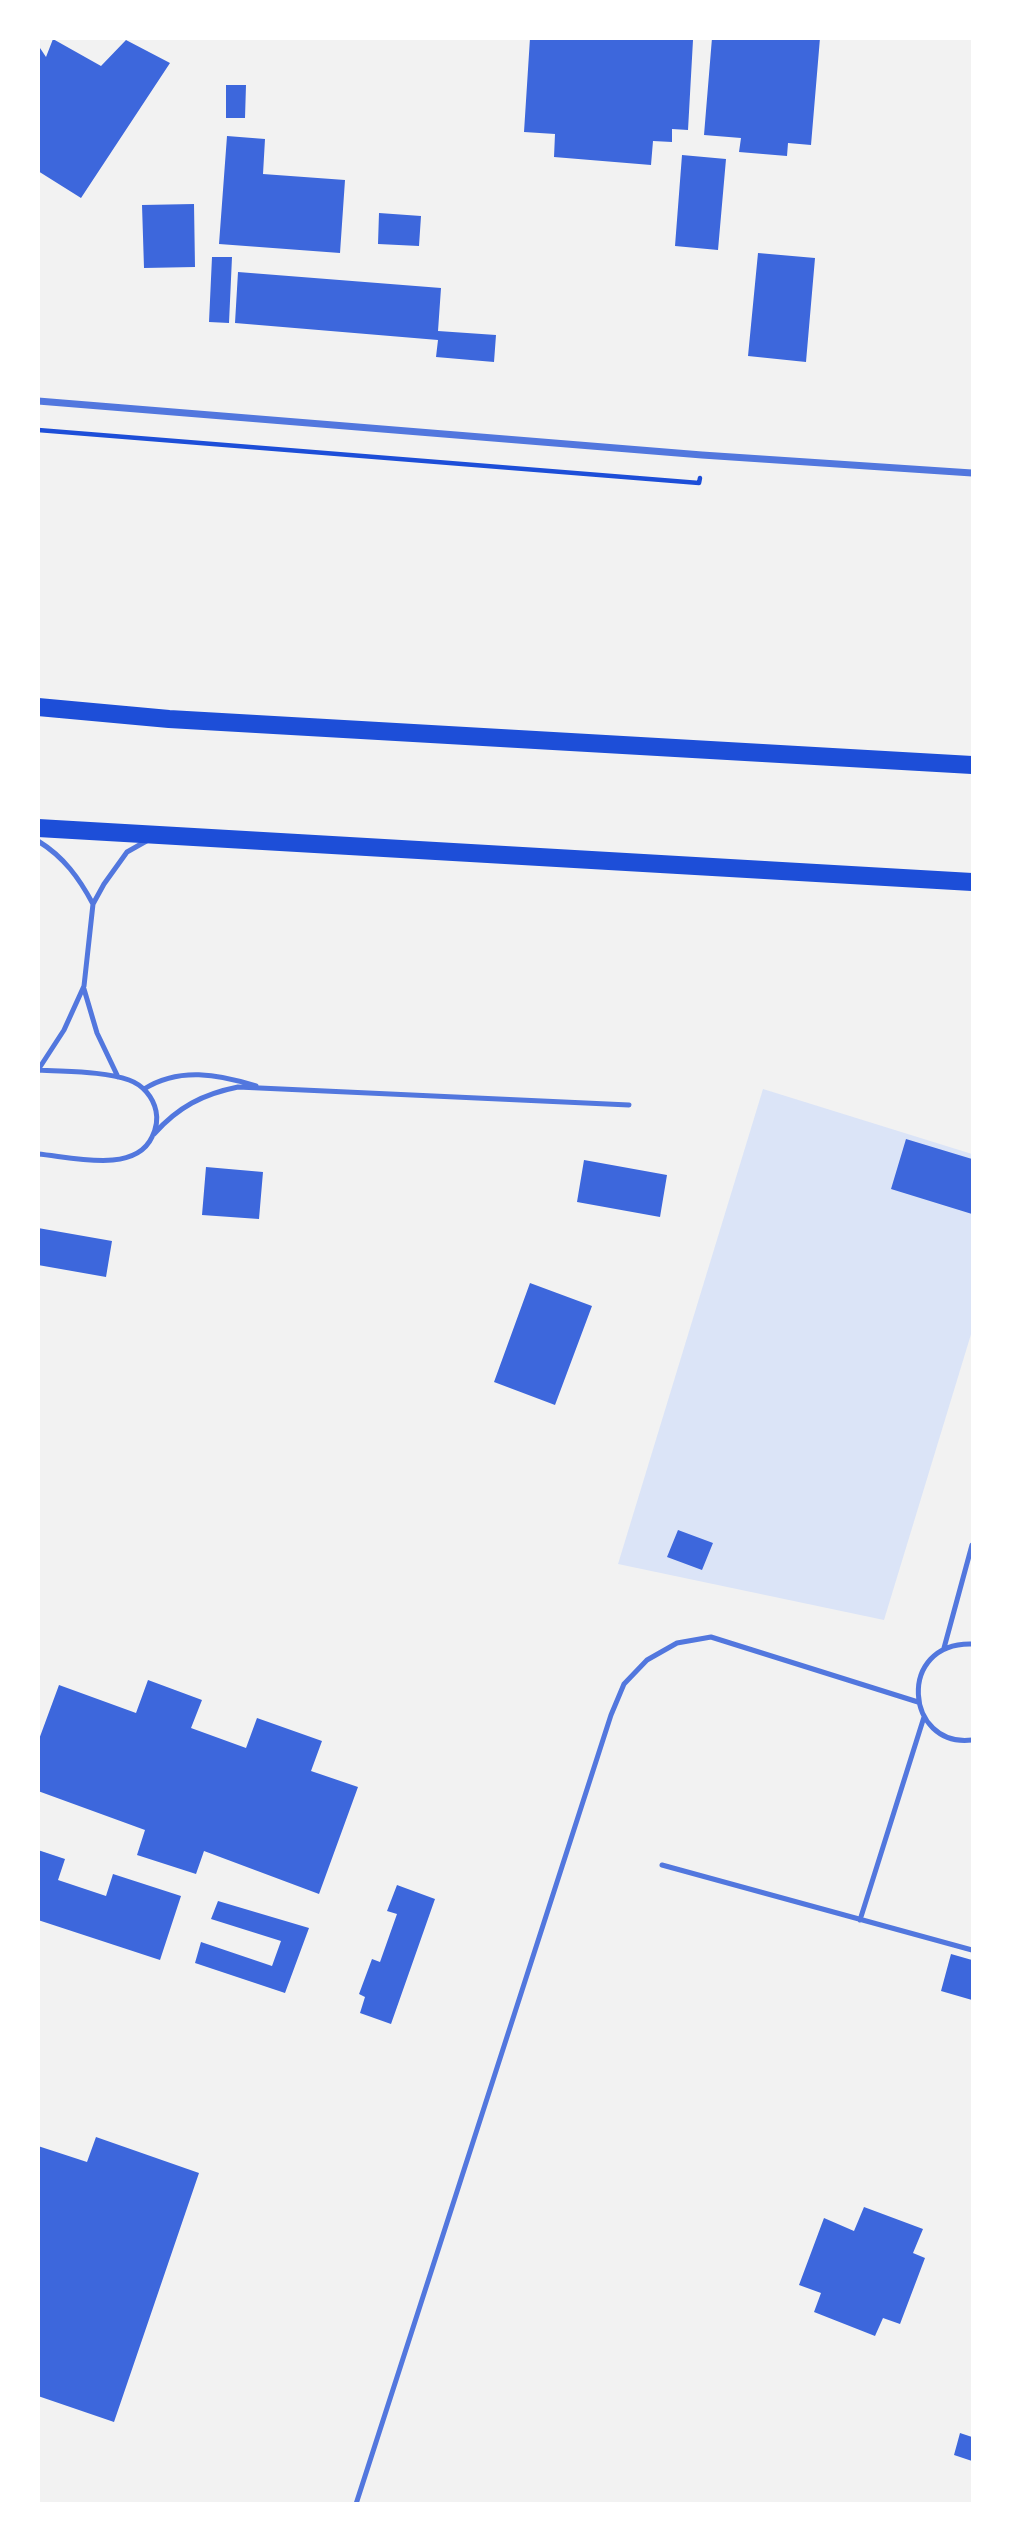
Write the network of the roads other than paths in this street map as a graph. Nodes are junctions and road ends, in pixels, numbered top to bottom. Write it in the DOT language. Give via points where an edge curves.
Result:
graph roads {
  1 [pos="38,401"];
  2 [pos="972,473"];
  3 [pos="38,707"];
  4 [pos="972,765"];
  5 [pos="38,828"];
  6 [pos="155,836"];
  7 [pos="38,841"];
  8 [pos="972,883"];
  9 [pos="93,904"];
  10 [pos="84,986"];
  11 [pos="38,1070"];
  12 [pos="118,1077"];
  13 [pos="262,1088"];
  14 [pos="144,1089"];
  15 [pos="629,1105"];
  16 [pos="154,1134"];
  17 [pos="38,1154"];
  18 [pos="972,1545"];
  19 [pos="963,1579"];
  20 [pos="972,1581"];
  21 [pos="972,1644"];
  22 [pos="944,1648"];
  23 [pos="918,1702"];
  24 [pos="924,1717"];
  25 [pos="972,1740"];
  26 [pos="662,1865"];
  27 [pos="860,1920"];
  28 [pos="972,1950"];
  29 [pos="356,2504"];
  1 -- 2 [label="street" via="702,456"];
  3 -- 4 [label="main road" via="170,719"];
  5 -- 6 [label="main road"];
  6 -- 8 [label="main road"];
  6 -- 9 [label="lane" via="127,852"];
  7 -- 9 [label="lane" via="57,853"];
  9 -- 10 [label="lane"];
  10 -- 11 [label="lane" via="64,1030"];
  10 -- 12 [label="lane" via="97,1033"];
  11 -- 12 [label="lane"];
  12 -- 14 [label="lane"];
  13 -- 14 [label="lane" via="215,1074 172,1075"];
  13 -- 15 [label="lane"];
  13 -- 16 [label="lane" via="213,1092 170,1116"];
  14 -- 16 [label="lane" via="157,1114"];
  16 -- 17 [label="lane" via="142,1152 117,1161"];
  18 -- 19 [label="lane"];
  19 -- 20 [label="lane"];
  19 -- 22 [label="lane"];
  21 -- 22 [label="lane"];
  22 -- 23 [label="lane" via="922,1671"];
  23 -- 24 [label="lane"];
  23 -- 29 [label="lane" via="711,1637 677,1643 647,1660 624,1684"];
  24 -- 25 [label="lane" via="948,1738"];
  24 -- 27 [label="lane"];
  26 -- 27 [label="lane"];
  27 -- 28 [label="lane"];
}
